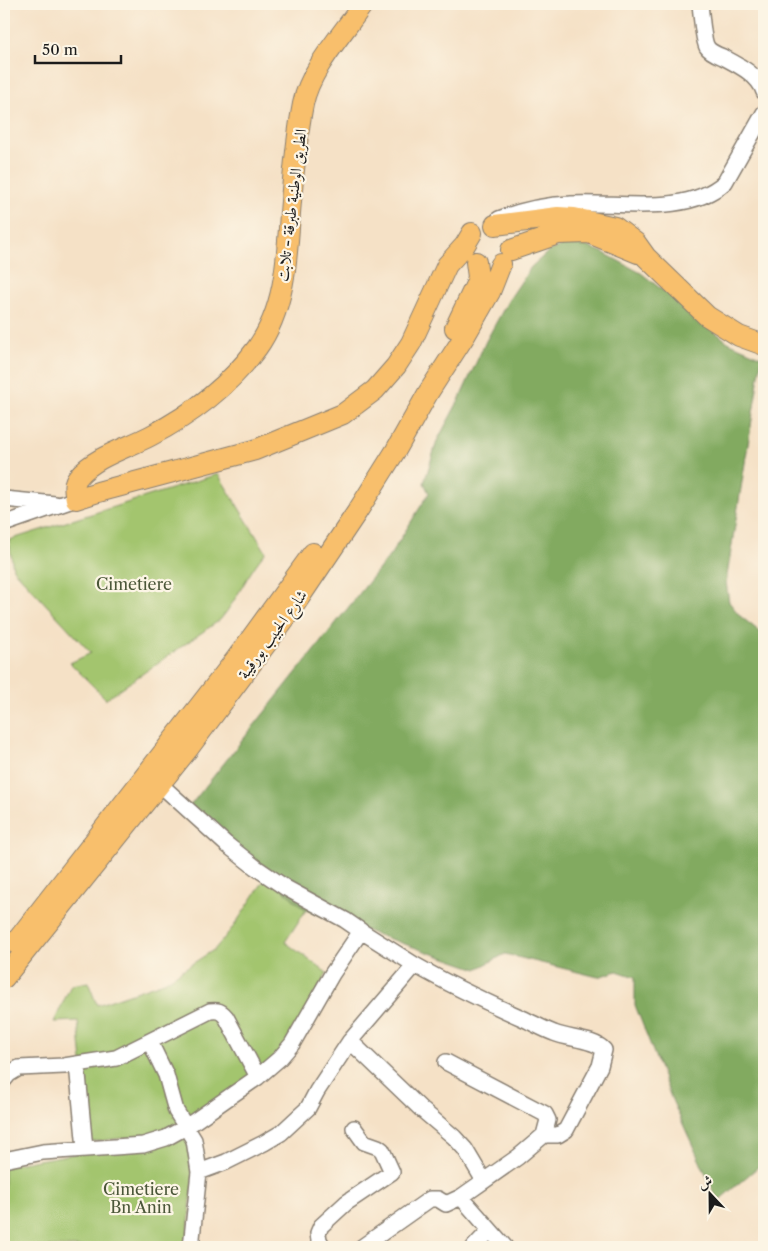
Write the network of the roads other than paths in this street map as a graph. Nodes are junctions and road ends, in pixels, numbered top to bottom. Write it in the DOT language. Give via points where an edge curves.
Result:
graph roads {
  1 [pos="363,4"];
  2 [pos="700,4"];
  3 [pos="764,92"];
  4 [pos="764,113"];
  5 [pos="621,204"];
  6 [pos="484,227"];
  7 [pos="615,227"];
  8 [pos="646,256"];
  9 [pos="506,257"];
  10 [pos="475,261"];
  11 [pos="440,283"];
  12 [pos="764,345"];
  13 [pos="103,458"];
  14 [pos="98,492"];
  15 [pos="4,499"];
  16 [pos="68,502"];
  17 [pos="4,524"];
  18 [pos="154,778"];
  19 [pos="361,931"];
  20 [pos="4,956"];
  21 [pos="415,965"];
  22 [pos="4,978"];
  23 [pos="150,1042"];
  24 [pos="350,1042"];
  25 [pos="446,1062"];
  26 [pos="77,1064"];
  27 [pos="258,1077"];
  28 [pos="4,1080"];
  29 [pos="186,1127"];
  30 [pos="354,1128"];
  31 [pos="544,1135"];
  32 [pos="86,1149"];
  33 [pos="4,1160"];
  34 [pos="199,1172"];
  35 [pos="484,1181"];
  36 [pos="461,1197"];
  37 [pos="490,1230"];
  38 [pos="191,1247"];
  39 [pos="323,1247"];
  40 [pos="362,1247"];
  41 [pos="474,1247"];
  42 [pos="505,1247"];
  1 -- 13 [label="main road, الطريق الوطنية طبرقة - تلابت" via="310,83 303,104 296,141 288,248 275,314 267,333 238,370 181,419"];
  2 -- 3 [label="street" via="706,46 752,75"];
  4 -- 5 [label="street" via="725,182 718,188 700,198 680,203"];
  5 -- 6 [label="street" via="541,206 513,213"];
  5 -- 7 [label="street"];
  6 -- 7 [label="main road" via="558,217"];
  6 -- 9 [label="main road" via="501,227 510,237"];
  6 -- 10 [label="main road" via="468,247"];
  6 -- 11 [label="main road" via="447,265"];
  7 -- 8 [label="main road" via="636,243"];
  8 -- 9 [label="main road" via="589,233 558,234"];
  8 -- 12 [label="main road" via="707,316 739,336"];
  9 -- 10 [label="main road" via="488,267"];
  9 -- 18 [label="main road, شارع الحبيب بورقيبة" via="466,334 358,512 286,616"];
  10 -- 11 [label="main road"];
  10 -- 18 [label="main road, شارع الحبيب بورقيبة" via="478,278 452,334 387,443 344,511"];
  11 -- 14 [label="main road" via="411,344 396,366 375,390 343,414 255,450"];
  13 -- 14 [label="main road"];
  13 -- 16 [label="main road, الطريق الوطنية طبرقة - تلابت" via="78,477"];
  14 -- 16 [label="main road"];
  15 -- 16 [label="street"];
  16 -- 17 [label="street"];
  18 -- 19 [label="street" via="255,867"];
  18 -- 20 [label="main road, شارع الحبيب بورقيبة"];
  18 -- 22 [label="main road, شارع الحبيب بورقيبة"];
  19 -- 21 [label="street"];
  19 -- 27 [label="street" via="292,1044"];
  21 -- 24 [label="street"];
  21 -- 31 [label="street" via="550,1031 602,1047 600,1066 566,1130 558,1136"];
  23 -- 26 [label="street" via="116,1058"];
  23 -- 27 [label="street" via="217,1010 226,1017"];
  23 -- 29 [label="street" via="166,1075 176,1112"];
  24 -- 34 [label="street" via="308,1108 281,1133"];
  24 -- 35 [label="street" via="465,1148"];
  25 -- 31 [label="street" via="545,1114 548,1120"];
  26 -- 28 [label="street" via="19,1068"];
  26 -- 32 [label="street"];
  27 -- 29 [label="street"];
  29 -- 32 [label="street" via="143,1145"];
  29 -- 34 [label="street" via="194,1140"];
  30 -- 39 [label="street" via="364,1142 382,1150 392,1172 346,1202 321,1226 318,1233"];
  31 -- 35 [label="street"];
  32 -- 33 [label="street" via="43,1152"];
  34 -- 38 [label="street"];
  35 -- 36 [label="street"];
  36 -- 37 [label="street"];
  36 -- 40 [label="street" via="446,1204 438,1198 430,1199"];
  37 -- 41 [label="street"];
  37 -- 42 [label="street"];
}
